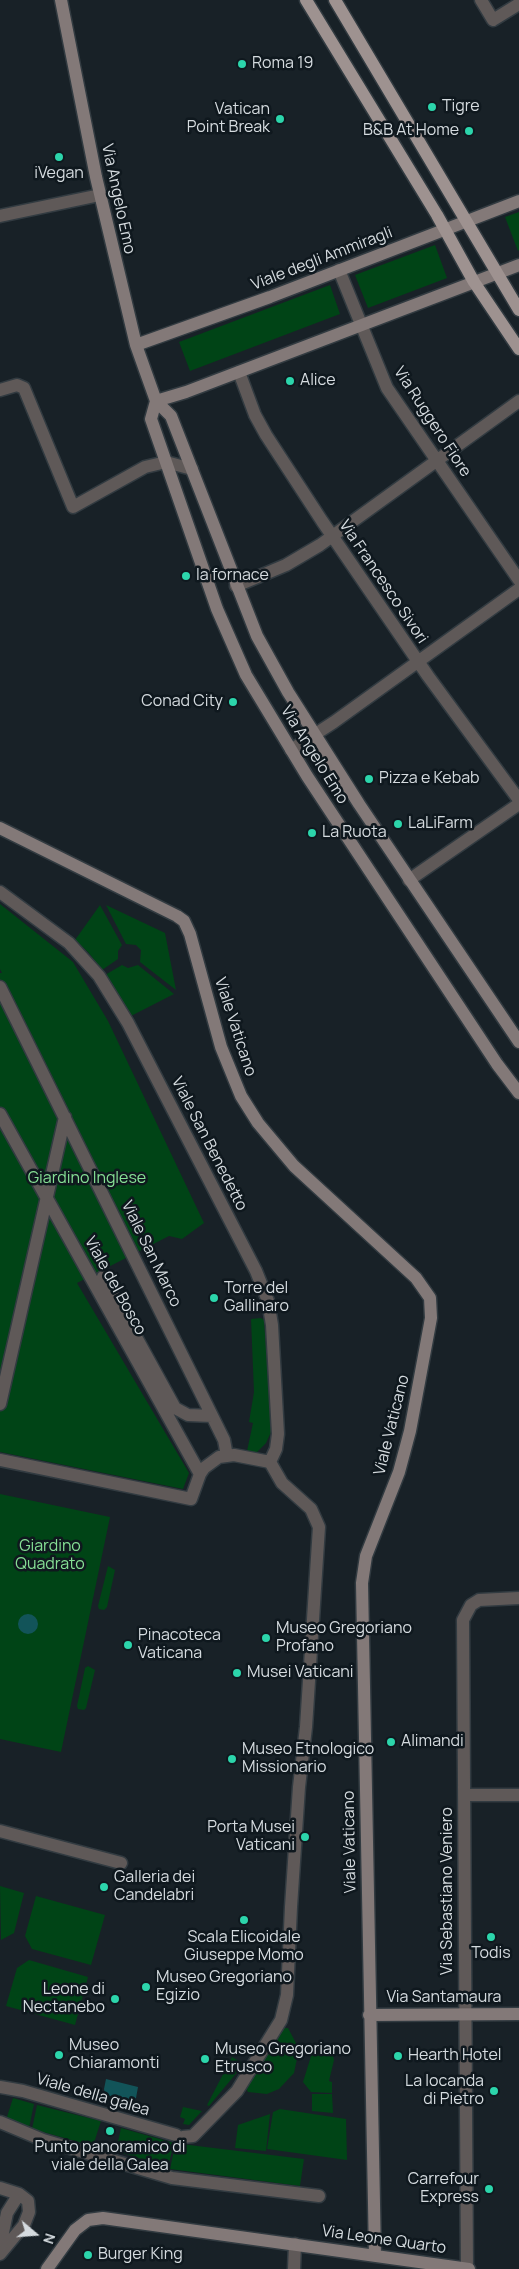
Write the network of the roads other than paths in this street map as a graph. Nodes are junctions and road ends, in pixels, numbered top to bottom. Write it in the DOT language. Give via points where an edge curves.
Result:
graph roads {
  1 [pos="61,0"];
  2 [pos="306,0"];
  3 [pos="335,0"];
  4 [pos="481,0"];
  5 [pos="519,4"];
  6 [pos="100,195"];
  7 [pos="519,201"];
  8 [pos="0,216"];
  9 [pos="467,222"];
  10 [pos="445,230"];
  11 [pos="519,265"];
  12 [pos="338,270"];
  13 [pos="496,274"];
  14 [pos="474,282"];
  15 [pos="519,310"];
  16 [pos="361,325"];
  17 [pos="136,345"];
  18 [pos="519,349"];
  19 [pos="239,372"];
  20 [pos="0,390"];
  21 [pos="156,401"];
  22 [pos="519,401"];
  23 [pos="436,460"];
  24 [pos="166,462"];
  25 [pos="192,469"];
  26 [pos="332,536"];
  27 [pos="519,580"];
  28 [pos="236,586"];
  29 [pos="519,589"];
  30 [pos="418,662"];
  31 [pos="316,734"];
  32 [pos="291,750"];
  33 [pos="519,800"];
  34 [pos="519,804"];
  35 [pos="0,828"];
  36 [pos="409,880"];
  37 [pos="0,892"];
  38 [pos="0,987"];
  39 [pos="519,1042"];
  40 [pos="519,1093"];
  41 [pos="0,1114"];
  42 [pos="65,1117"];
  43 [pos="47,1196"];
  44 [pos="103,1277"];
  45 [pos="0,1404"];
  46 [pos="212,1416"];
  47 [pos="228,1456"];
  48 [pos="0,1460"];
  49 [pos="270,1462"];
  50 [pos="200,1474"];
  51 [pos="519,1598"];
  52 [pos="464,1795"];
  53 [pos="519,1795"];
  54 [pos="0,1831"];
  55 [pos="121,1863"];
  56 [pos="519,2014"];
  57 [pos="369,2015"];
  58 [pos="464,2015"];
  59 [pos="0,2087"];
  60 [pos="0,2122"];
  61 [pos="0,2188"];
  62 [pos="19,2194"];
  63 [pos="319,2196"];
  64 [pos="295,2244"];
  65 [pos="0,2247"];
  66 [pos="0,2254"];
  67 [pos="375,2255"];
  68 [pos="46,2269"];
  69 [pos="294,2269"];
  70 [pos="468,2269"];
  1 -- 6 [label="main road, Via Angelo Emo"];
  2 -- 10 [label="main road"];
  3 -- 9 [label="main road"];
  4 -- 5 [label="street" via="493,20"];
  6 -- 8 [label="street"];
  6 -- 17 [label="main road, Via Angelo Emo"];
  7 -- 9 [label="main road, Viale degli Ammiragli"];
  9 -- 10 [label="main road, Viale degli Ammiragli"];
  9 -- 13 [label="main road"];
  10 -- 12 [label="main road, Viale degli Ammiragli"];
  10 -- 14 [label="main road"];
  11 -- 13 [label="main road"];
  12 -- 16 [label="street, Via Ruggero Fiore"];
  12 -- 17 [label="main road, Viale degli Ammiragli"];
  13 -- 14 [label="main road"];
  13 -- 15 [label="main road"];
  14 -- 16 [label="main road"];
  14 -- 18 [label="main road"];
  16 -- 19 [label="main road"];
  16 -- 23 [label="street, Via Ruggero Fiore" via="387,388"];
  17 -- 21 [label="main road, Via Angelo Emo"];
  19 -- 21 [label="main road"];
  19 -- 26 [label="street, Via Francesco Sivori" via="266,436"];
  20 -- 24 [label="street" via="17,385 24,388 73,507 145,467"];
  21 -- 24 [label="main road, Via Angelo Emo" via="152,419"];
  21 -- 25 [label="main road, Via Angelo Emo" via="171,416"];
  22 -- 23 [label="street"];
  23 -- 26 [label="street"];
  23 -- 27 [label="street, Via Ruggero Fiore"];
  24 -- 25 [label="street"];
  24 -- 32 [label="main road, Via Angelo Emo" via="232,647"];
  25 -- 28 [label="main road, Via Angelo Emo"];
  26 -- 28 [label="street" via="286,565"];
  26 -- 30 [label="street, Via Francesco Sivori"];
  28 -- 31 [label="main road, Via Angelo Emo" via="271,664"];
  29 -- 30 [label="street"];
  30 -- 31 [label="street"];
  30 -- 33 [label="street, Via Francesco Sivori"];
  31 -- 32 [label="street"];
  31 -- 36 [label="main road, Via Angelo Emo"];
  32 -- 40 [label="main road, Via Angelo Emo"];
  34 -- 36 [label="street"];
  35 -- 57 [label="main road, Viale Vaticano" via="184,921 227,1063 241,1096 258,1123 294,1166 416,1278 430,1298 432,1318 410,1431 399,1472 366,1556 362,1583"];
  36 -- 39 [label="main road, Via Angelo Emo"];
  37 -- 49 [label="street, Viale San Benedetto" via="68,943 99,976 128,1023 256,1271 268,1301 272,1325 278,1434"];
  38 -- 42 [label="street, Viale San Marco"];
  41 -- 43 [label="street, Viale del Bosco"];
  42 -- 43 [label="street"];
  42 -- 46 [label="street, Viale San Marco"];
  43 -- 45 [label="street"];
  43 -- 50 [label="street, Viale del Bosco"];
  44 -- 46 [label="street" via="175,1408 188,1415"];
  46 -- 47 [label="street, Viale San Marco"];
  47 -- 49 [label="street"];
  47 -- 50 [label="street" via="219,1457"];
  48 -- 50 [label="street" via="191,1499"];
  49 -- 59 [label="street, Viale della galea" via="282,1483 311,1509 319,1527 291,1898 288,1985 281,2020 237,2092 194,2136 180,2136"];
  51 -- 52 [label="street, Via Sebastiano Veniero" via="483,1599 471,1605 464,1615"];
  52 -- 53 [label="street"];
  52 -- 58 [label="street, Via Sebastiano Veniero"];
  54 -- 55 [label="street"];
  56 -- 58 [label="main road, Via Santamaura"];
  57 -- 58 [label="main road, Via Santamaura"];
  57 -- 67 [label="main road, Viale Vaticano"];
  58 -- 70 [label="street, Via Sebastiano Veniero"];
  60 -- 63 [label="street" via="43,2140 172,2178"];
  61 -- 62 [label="street"];
  62 -- 65 [label="street" via="7,2213"];
  62 -- 66 [label="street" via="28,2200 29,2212 24,2225"];
  64 -- 67 [label="main road, Via Leone Quarto"];
  64 -- 68 [label="main road, Via Leone Quarto" via="96,2218 84,2222 68,2236"];
  64 -- 69 [label="street"];
  67 -- 70 [label="main road, Via Leone Quarto"];
}
